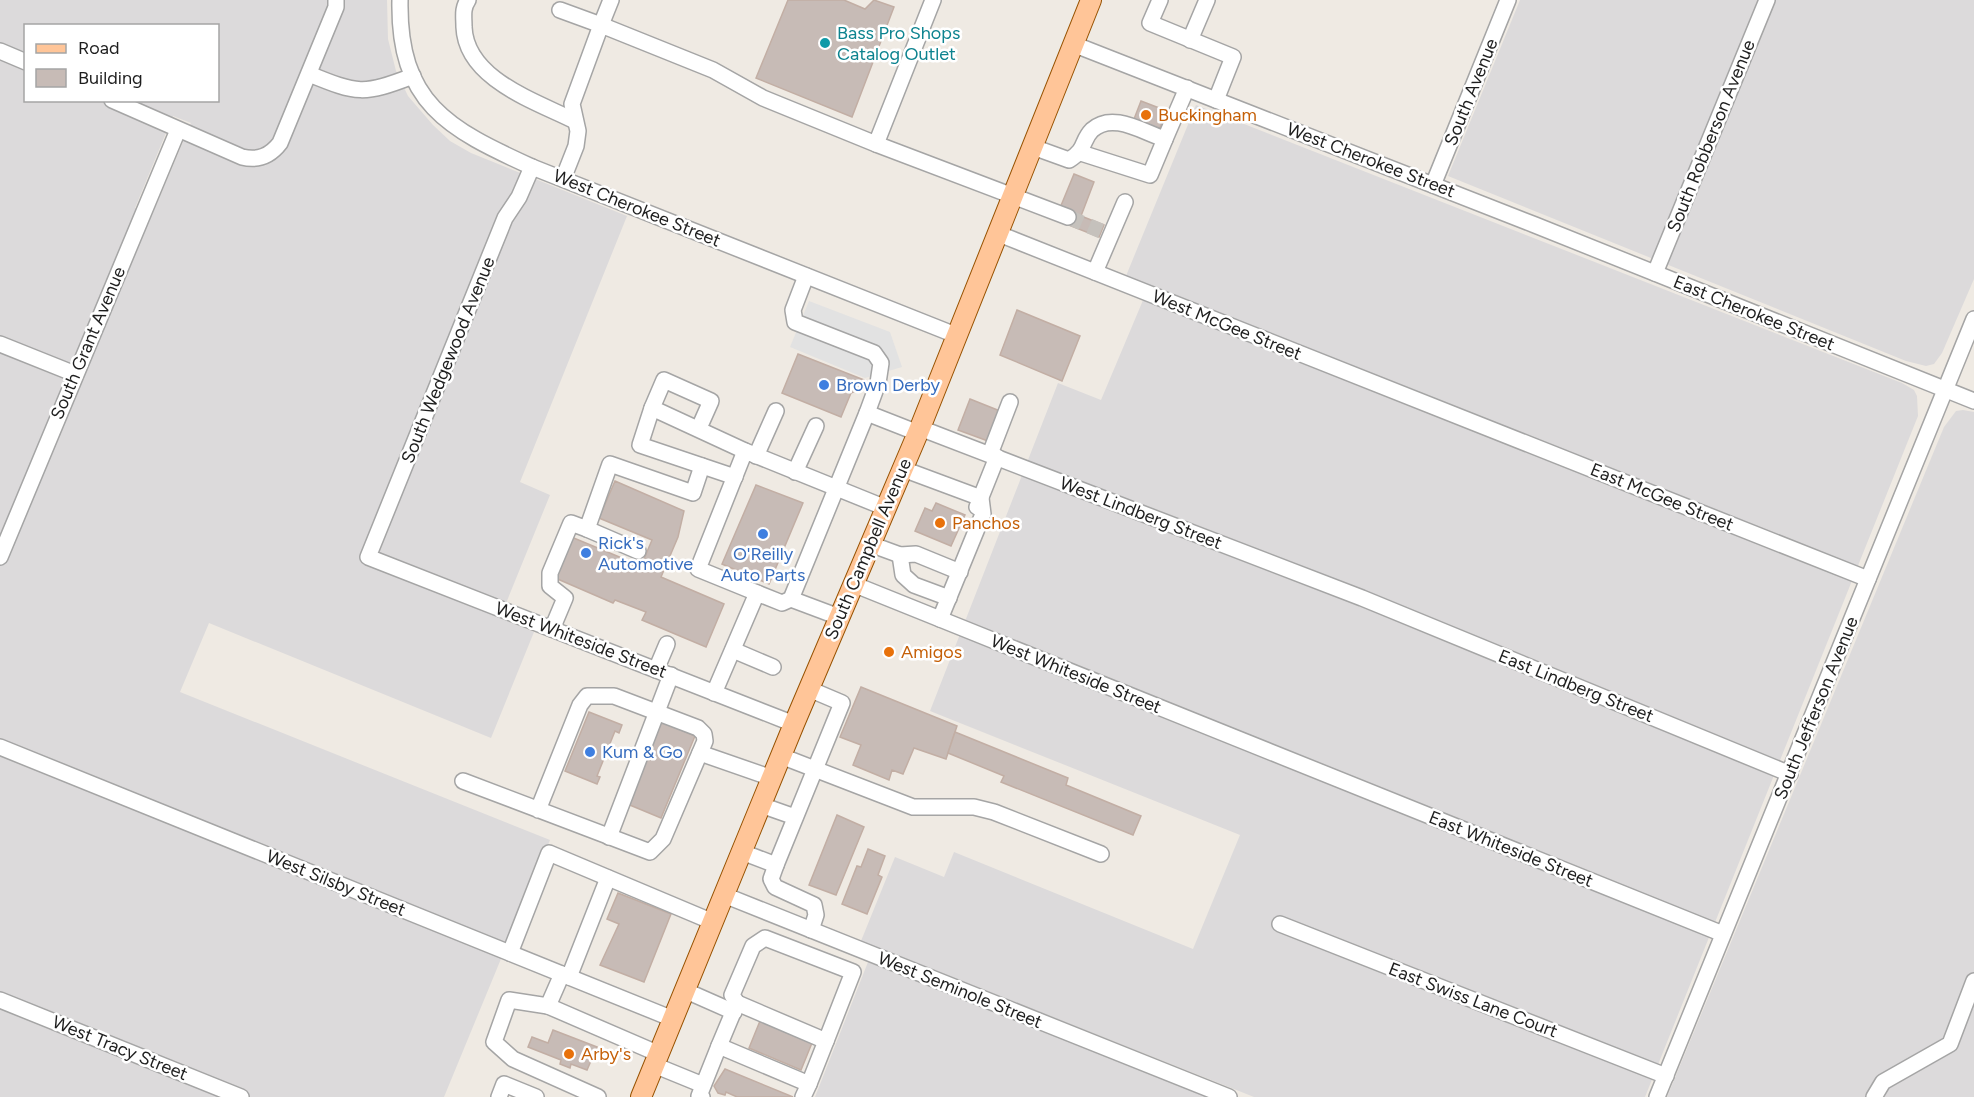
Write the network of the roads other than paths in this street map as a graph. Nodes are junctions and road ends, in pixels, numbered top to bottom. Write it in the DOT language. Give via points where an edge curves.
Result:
graph roads {
  1 [pos="400,0"];
  2 [pos="468,0"];
  3 [pos="611,0"];
  4 [pos="933,0"];
  5 [pos="1091,0"];
  6 [pos="1160,0"];
  7 [pos="1207,0"];
  8 [pos="1508,0"];
  9 [pos="1767,0"];
  10 [pos="336,4"];
  11 [pos="560,10"];
  12 [pos="601,25"];
  13 [pos="1190,40"];
  14 [pos="1073,44"];
  15 [pos="0,51"];
  16 [pos="24,61"];
  17 [pos="309,74"];
  18 [pos="413,76"];
  19 [pos="1187,88"];
  20 [pos="1216,100"];
  21 [pos="116,102"];
  22 [pos="575,121"];
  23 [pos="178,130"];
  24 [pos="1165,139"];
  25 [pos="876,144"];
  26 [pos="1033,147"];
  27 [pos="1081,153"];
  28 [pos="532,166"];
  29 [pos="563,179"];
  30 [pos="1433,185"];
  31 [pos="1013,198"];
  32 [pos="1125,202"];
  33 [pos="1068,217"];
  34 [pos="1535,225"];
  35 [pos="999,234"];
  36 [pos="1095,272"];
  37 [pos="1655,273"];
  38 [pos="806,276"];
  39 [pos="1974,319"];
  40 [pos="958,336"];
  41 [pos="0,344"];
  42 [pos="75,374"];
  43 [pos="1945,390"];
  44 [pos="1974,401"];
  45 [pos="1010,402"];
  46 [pos="651,408"];
  47 [pos="776,411"];
  48 [pos="867,413"];
  49 [pos="1456,415"];
  50 [pos="816,426"];
  51 [pos="699,428"];
  52 [pos="919,430"];
  53 [pos="751,454"];
  54 [pos="993,456"];
  55 [pos="702,466"];
  56 [pos="903,469"];
  57 [pos="795,472"];
  58 [pos="735,477"];
  59 [pos="837,488"];
  60 [pos="981,498"];
  61 [pos="886,508"];
  62 [pos="586,529"];
  63 [pos="870,544"];
  64 [pos="638,551"];
  65 [pos="900,555"];
  66 [pos="369,556"];
  67 [pos="0,557"];
  68 [pos="962,567"];
  69 [pos="1868,579"];
  70 [pos="853,584"];
  71 [pos="757,593"];
  72 [pos="949,598"];
  73 [pos="1362,598"];
  74 [pos="791,599"];
  75 [pos="839,617"];
  76 [pos="940,619"];
  77 [pos="552,629"];
  78 [pos="667,644"];
  79 [pos="733,650"];
  80 [pos="773,667"];
  81 [pos="664,673"];
  82 [pos="809,689"];
  83 [pos="714,693"];
  84 [pos="656,712"];
  85 [pos="794,724"];
  86 [pos="0,747"];
  87 [pos="700,753"];
  88 [pos="781,756"];
  89 [pos="1299,765"];
  90 [pos="814,769"];
  91 [pos="1790,774"];
  92 [pos="772,778"];
  93 [pos="463,781"];
  94 [pos="761,805"];
  95 [pos="538,810"];
  96 [pos="795,817"];
  97 [pos="609,837"];
  98 [pos="741,852"];
  99 [pos="1101,854"];
  100 [pos="776,866"];
  101 [pos="608,878"];
  102 [pos="724,895"];
  103 [pos="712,922"];
  104 [pos="1280,924"];
  105 [pos="811,930"];
  106 [pos="1723,934"];
  107 [pos="861,950"];
  108 [pos="510,953"];
  109 [pos="853,972"];
  110 [pos="565,976"];
  111 [pos="1974,981"];
  112 [pos="684,990"];
  113 [pos="0,1000"];
  114 [pos="548,1006"];
  115 [pos="736,1007"];
  116 [pos="673,1019"];
  117 [pos="826,1041"];
  118 [pos="719,1046"];
  119 [pos="656,1059"];
  120 [pos="1666,1076"];
  121 [pos="702,1091"];
  122 [pos="806,1091"];
  123 [pos="241,1097"];
  124 [pos="499,1097"];
  125 [pos="536,1097"];
  126 [pos="598,1097"];
  127 [pos="642,1097"];
  128 [pos="1229,1097"];
  129 [pos="1657,1097"];
  130 [pos="1874,1097"];
  1 -- 18 [label="street, West Cherokee Street" via="402,40"];
  2 -- 22 [label="street" via="463,8 464,35 472,56 511,89"];
  3 -- 12 [label="street"];
  4 -- 25 [label="street"];
  5 -- 14 [label="main road, South Campbell Avenue"];
  6 -- 13 [label="street" via="1150,23"];
  7 -- 13 [label="street"];
  8 -- 30 [label="street, South Avenue"];
  9 -- 37 [label="street, South Robberson Avenue"];
  10 -- 17 [label="street"];
  11 -- 12 [label="street"];
  12 -- 22 [label="street" via="572,104"];
  12 -- 25 [label="street" via="713,70 762,98"];
  13 -- 20 [label="street" via="1233,57"];
  14 -- 19 [label="street, West Cherokee Street"];
  14 -- 26 [label="main road, South Campbell Avenue"];
  15 -- 16 [label="street"];
  17 -- 18 [label="street" via="362,92"];
  17 -- 23 [label="street" via="280,143 267,155 252,159"];
  18 -- 28 [label="street, West Cherokee Street" via="436,111 457,130"];
  19 -- 20 [label="street, West Cherokee Street"];
  19 -- 24 [label="street"];
  20 -- 30 [label="street, West Cherokee Street"];
  21 -- 23 [label="street"];
  22 -- 29 [label="street" via="576,146"];
  23 -- 42 [label="street, South Grant Avenue"];
  24 -- 27 [label="street" via="1126,124 1105,123 1091,131"];
  24 -- 27 [label="street" via="1150,175"];
  25 -- 31 [label="street"];
  26 -- 27 [label="street" via="1069,160"];
  26 -- 31 [label="main road, South Campbell Avenue"];
  28 -- 29 [label="street, West Cherokee Street"];
  28 -- 66 [label="street, South Wedgewood Avenue" via="505,218"];
  29 -- 38 [label="street, West Cherokee Street"];
  30 -- 34 [label="street, West Cherokee Street"];
  31 -- 33 [label="street"];
  31 -- 35 [label="main road, South Campbell Avenue"];
  32 -- 36 [label="street" via="1106,233"];
  34 -- 37 [label="street, East Cherokee Street"];
  35 -- 36 [label="street, West McGee Street"];
  35 -- 40 [label="main road, South Campbell Avenue"];
  36 -- 49 [label="street, West McGee Street"];
  37 -- 43 [label="street, East Cherokee Street"];
  38 -- 40 [label="street, West Cherokee Street"];
  38 -- 48 [label="street" via="793,310 795,322 874,353 881,363"];
  39 -- 43 [label="street, South Jefferson Avenue"];
  40 -- 52 [label="main road, South Campbell Avenue"];
  41 -- 42 [label="street"];
  42 -- 67 [label="street, South Grant Avenue"];
  43 -- 44 [label="street, East Cherokee Street"];
  43 -- 69 [label="street, South Jefferson Avenue"];
  45 -- 54 [label="street"];
  46 -- 51 [label="street"];
  46 -- 51 [label="street" via="664,380 711,400"];
  46 -- 55 [label="street" via="640,445"];
  47 -- 53 [label="street"];
  48 -- 52 [label="street, West Lindberg Street"];
  48 -- 59 [label="street"];
  49 -- 69 [label="street, East McGee Street"];
  50 -- 57 [label="street"];
  51 -- 53 [label="street"];
  52 -- 54 [label="street, West Lindberg Street"];
  52 -- 56 [label="main road, South Campbell Avenue"];
  53 -- 57 [label="street"];
  53 -- 58 [label="street"];
  54 -- 60 [label="street"];
  54 -- 73 [label="street, West Lindberg Street"];
  55 -- 58 [label="street"];
  55 -- 62 [label="street" via="693,493 610,464"];
  56 -- 60 [label="street"];
  56 -- 61 [label="main road, South Campbell Avenue"];
  57 -- 59 [label="street"];
  58 -- 71 [label="street" via="698,569"];
  59 -- 61 [label="street"];
  59 -- 74 [label="street"];
  60 -- 68 [label="street" via="983,513"];
  61 -- 63 [label="main road, South Campbell Avenue"];
  62 -- 64 [label="street"];
  62 -- 77 [label="street" via="571,523 550,573 550,586 565,598"];
  63 -- 65 [label="street"];
  63 -- 70 [label="main road, South Campbell Avenue"];
  65 -- 68 [label="street" via="916,554"];
  65 -- 72 [label="street" via="903,575 914,585"];
  66 -- 77 [label="street, West Whiteside Street"];
  68 -- 72 [label="street"];
  69 -- 91 [label="street, South Jefferson Avenue"];
  70 -- 75 [label="main road, South Campbell Avenue"];
  70 -- 76 [label="street, West Whiteside Street"];
  71 -- 74 [label="street" via="782,603"];
  71 -- 79 [label="street"];
  72 -- 76 [label="street"];
  73 -- 91 [label="street, East Lindberg Street"];
  74 -- 75 [label="street"];
  75 -- 82 [label="main road, South Campbell Avenue"];
  76 -- 89 [label="street, West Whiteside Street"];
  77 -- 81 [label="street, West Whiteside Street"];
  78 -- 81 [label="street"];
  79 -- 80 [label="street"];
  79 -- 83 [label="street"];
  81 -- 83 [label="street, West Whiteside Street"];
  81 -- 84 [label="street"];
  82 -- 85 [label="main road, South Campbell Avenue"];
  82 -- 90 [label="street" via="842,702"];
  83 -- 85 [label="street, West Whiteside Street"];
  84 -- 87 [label="street" via="698,728 705,741"];
  84 -- 95 [label="street" via="614,696 586,696"];
  84 -- 97 [label="street"];
  85 -- 88 [label="main road, South Campbell Avenue"];
  86 -- 108 [label="street, West Silsby Street"];
  87 -- 92 [label="street"];
  87 -- 97 [label="street" via="656,849 650,852"];
  88 -- 90 [label="street"];
  88 -- 92 [label="main road, South Campbell Avenue"];
  89 -- 106 [label="street, East Whiteside Street"];
  90 -- 96 [label="street"];
  90 -- 99 [label="street" via="913,807 974,807"];
  91 -- 106 [label="street, South Jefferson Avenue"];
  92 -- 94 [label="main road, South Campbell Avenue"];
  93 -- 95 [label="street"];
  94 -- 96 [label="street"];
  94 -- 98 [label="main road, South Campbell Avenue"];
  95 -- 97 [label="street"];
  96 -- 100 [label="street"];
  98 -- 100 [label="street"];
  98 -- 102 [label="main road, South Campbell Avenue"];
  100 -- 105 [label="street" via="771,879 775,887 813,905 816,915"];
  101 -- 103 [label="street"];
  101 -- 108 [label="street" via="549,853"];
  101 -- 110 [label="street"];
  102 -- 103 [label="main road, South Campbell Avenue"];
  102 -- 105 [label="street, West Seminole Street"];
  103 -- 112 [label="main road, South Campbell Avenue"];
  104 -- 120 [label="street, East Swiss Lane Court"];
  105 -- 107 [label="street, West Seminole Street"];
  106 -- 120 [label="street, South Jefferson Avenue"];
  107 -- 109 [label="street"];
  107 -- 128 [label="street, West Seminole Street"];
  108 -- 110 [label="street, West Silsby Street"];
  109 -- 115 [label="street" via="765,938 753,946 732,995"];
  109 -- 117 [label="street"];
  110 -- 114 [label="street"];
  110 -- 116 [label="street, West Silsby Street"];
  111 -- 130 [label="street" via="1950,1044 1883,1082"];
  112 -- 115 [label="street"];
  112 -- 116 [label="main road, South Campbell Avenue"];
  113 -- 123 [label="street, West Tracy Street"];
  114 -- 119 [label="street"];
  114 -- 126 [label="street" via="509,1000 494,1042 513,1059"];
  115 -- 117 [label="street"];
  115 -- 118 [label="street"];
  116 -- 119 [label="main road, South Campbell Avenue"];
  117 -- 122 [label="street"];
  118 -- 121 [label="street"];
  118 -- 122 [label="street"];
  119 -- 121 [label="street"];
  119 -- 127 [label="main road, South Campbell Avenue"];
  120 -- 129 [label="street, South Jefferson Avenue"];
  124 -- 125 [label="street" via="504,1084"];
}
